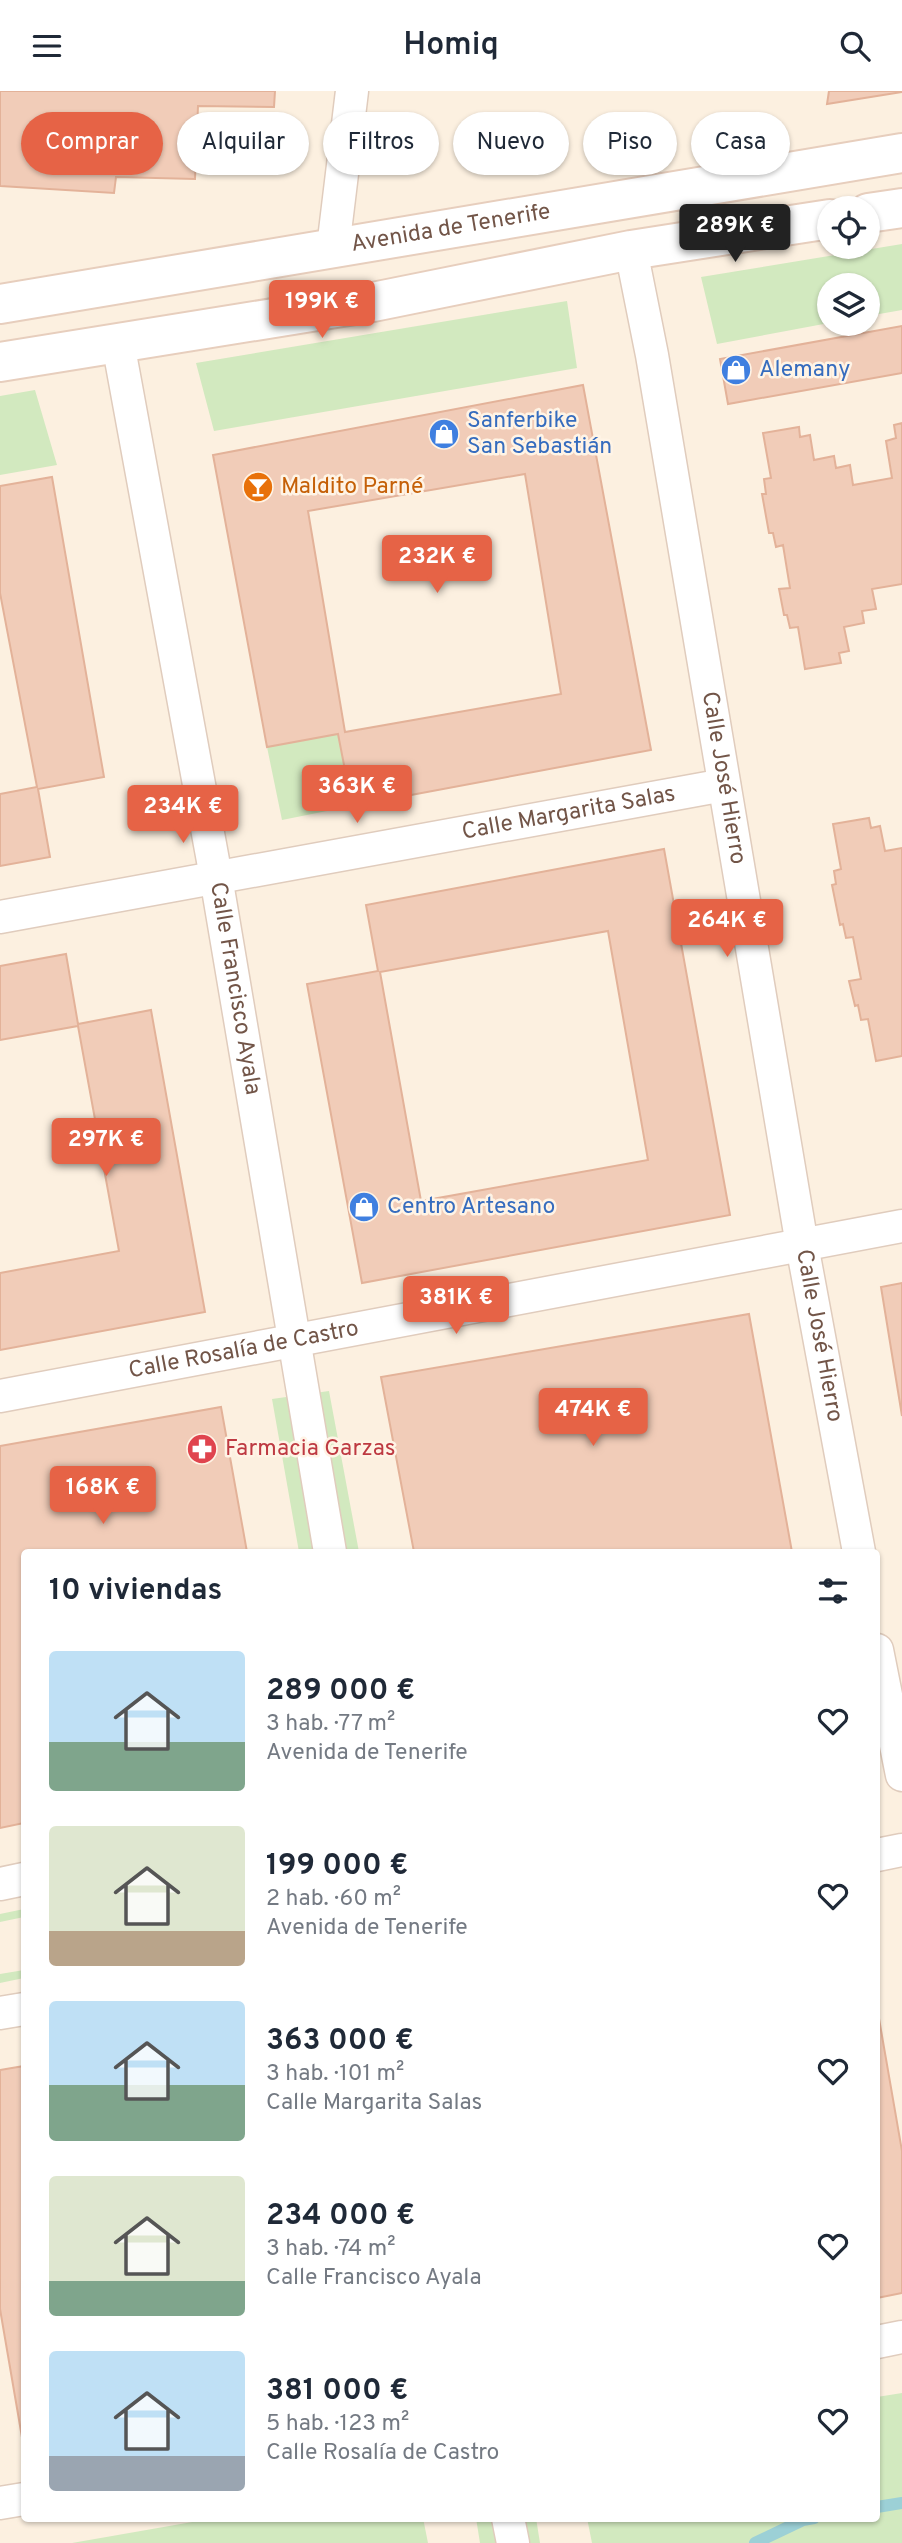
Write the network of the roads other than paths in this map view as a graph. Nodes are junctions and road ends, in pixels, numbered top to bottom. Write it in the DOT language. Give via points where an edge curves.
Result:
graph roads {
  1 [pos="352,91"];
  2 [pos="902,153"];
  3 [pos="902,208"];
  4 [pos="880,211"];
  5 [pos="817,221"];
  6 [pos="333,248"];
  7 [pos="631,250"];
  8 [pos="0,304"];
  9 [pos="118,343"];
  10 [pos="0,362"];
  11 [pos="724,785"];
  12 [pos="216,877"];
  13 [pos="0,917"];
  14 [pos="902,1226"];
  15 [pos="802,1245"];
  16 [pos="293,1340"];
  17 [pos="0,1396"];
  18 [pos="329,1549"];
  19 [pos="858,1549"];
  20 [pos="880,1668"];
  21 [pos="890,1726"];
  22 [pos="902,1775"];
  23 [pos="902,1850"];
  24 [pos="880,1854"];
  25 [pos="21,1880"];
  26 [pos="0,1884"];
  27 [pos="21,2009"];
  28 [pos="0,2013"];
  29 [pos="902,2337"];
  30 [pos="880,2341"];
  31 [pos="21,2500"];
  32 [pos="0,2503"];
  33 [pos="509,2522"];
  34 [pos="513,2543"];
  1 -- 6 [label="street"];
  2 -- 6 [label="main road, Avenida de Tenerife"];
  3 -- 4 [label="main road"];
  5 -- 7 [label="main road"];
  6 -- 8 [label="main road, Avenida de Tenerife"];
  7 -- 9 [label="main road" via="373,302"];
  7 -- 11 [label="street, Calle José Hierro"];
  9 -- 10 [label="main road"];
  9 -- 12 [label="street, Calle Francisco Ayala"];
  11 -- 12 [label="street, Calle Margarita Salas"];
  11 -- 15 [label="street, Calle José Hierro"];
  12 -- 13 [label="street, Calle Margarita Salas"];
  12 -- 16 [label="street, Calle Francisco Ayala"];
  14 -- 15 [label="street, Calle Rosalía de Castro"];
  15 -- 16 [label="street, Calle Rosalía de Castro"];
  15 -- 19 [label="street, Calle José Hierro"];
  16 -- 17 [label="street, Calle Rosalía de Castro"];
  16 -- 18 [label="street, Calle Francisco Ayala"];
  20 -- 21 [label="street"];
  21 -- 22 [label="street"];
  23 -- 24 [label="street"];
  25 -- 26 [label="street"];
  27 -- 28 [label="street"];
  29 -- 30 [label="street"];
  31 -- 32 [label="street"];
  33 -- 34 [label="street"];
}
